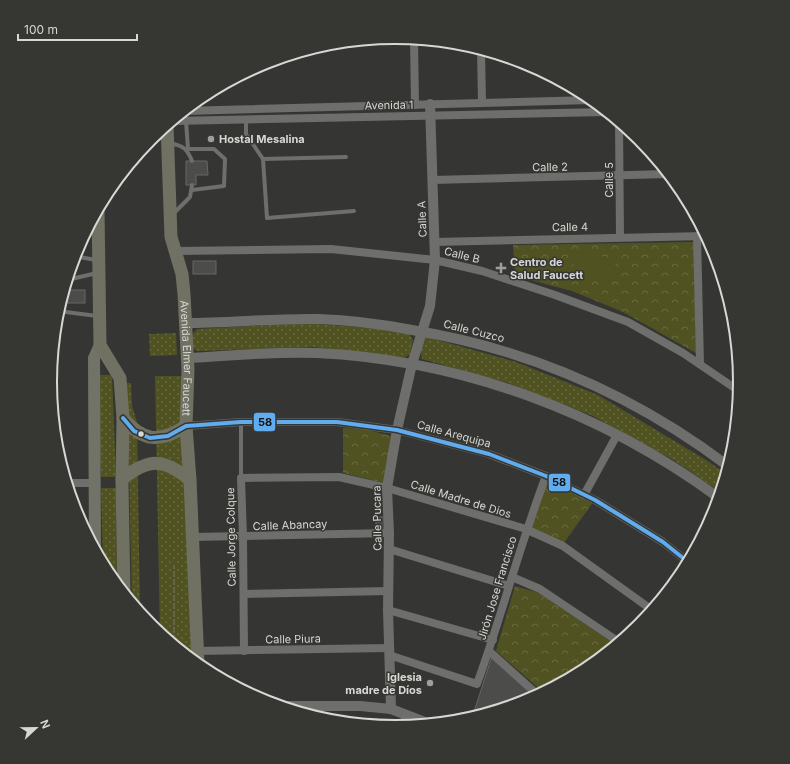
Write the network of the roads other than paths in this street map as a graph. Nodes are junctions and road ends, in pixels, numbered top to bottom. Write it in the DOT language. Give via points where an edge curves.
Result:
graph roads {
  1 [pos="414,45"];
  2 [pos="481,56"];
  3 [pos="582,100"];
  4 [pos="482,102"];
  5 [pos="430,104"];
  6 [pos="415,105"];
  7 [pos="193,111"];
  8 [pos="598,112"];
  9 [pos="430,116"];
  10 [pos="246,120"];
  11 [pos="180,121"];
  12 [pos="186,121"];
  13 [pos="619,129"];
  14 [pos="167,133"];
  15 [pos="167,143"];
  16 [pos="188,150"];
  17 [pos="346,157"];
  18 [pos="263,159"];
  19 [pos="192,161"];
  20 [pos="662,174"];
  21 [pos="620,176"];
  22 [pos="432,180"];
  23 [pos="354,211"];
  24 [pos="170,217"];
  25 [pos="98,221"];
  26 [pos="697,236"];
  27 [pos="620,237"];
  28 [pos="434,242"];
  29 [pos="176,251"];
  30 [pos="81,259"];
  31 [pos="435,260"];
  32 [pos="99,266"];
  33 [pos="74,277"];
  34 [pos="64,312"];
  35 [pos="100,316"];
  36 [pos="186,323"];
  37 [pos="423,331"];
  38 [pos="100,345"];
  39 [pos="187,358"];
  40 [pos="412,364"];
  41 [pos="700,364"];
  42 [pos="733,387"];
  43 [pos="123,418"];
  44 [pos="241,422"];
  45 [pos="186,426"];
  46 [pos="397,430"];
  47 [pos="617,434"];
  48 [pos="723,462"];
  49 [pos="546,476"];
  50 [pos="241,478"];
  51 [pos="122,479"];
  52 [pos="190,480"];
  53 [pos="73,483"];
  54 [pos="95,483"];
  55 [pos="387,488"];
  56 [pos="584,495"];
  57 [pos="713,495"];
  58 [pos="526,529"];
  59 [pos="389,533"];
  60 [pos="95,537"];
  61 [pos="192,537"];
  62 [pos="243,537"];
  63 [pos="389,549"];
  64 [pos="683,558"];
  65 [pos="512,577"];
  66 [pos="124,584"];
  67 [pos="509,586"];
  68 [pos="388,591"];
  69 [pos="244,594"];
  70 [pos="647,607"];
  71 [pos="388,610"];
  72 [pos="614,639"];
  73 [pos="493,640"];
  74 [pos="196,651"];
  75 [pos="244,651"];
  76 [pos="489,651"];
  77 [pos="390,652"];
  78 [pos="197,656"];
  79 [pos="477,684"];
  80 [pos="533,690"];
  81 [pos="301,706"];
  82 [pos="392,709"];
  83 [pos="406,715"];
  84 [pos="417,719"];
  85 [pos="405,720"];
  1 -- 6 [label="street"];
  2 -- 4 [label="street"];
  3 -- 4 [label="street, Avenida 1"];
  4 -- 5 [label="street, Avenida 1"];
  5 -- 6 [label="street, Avenida 1"];
  5 -- 9 [label="street, Calle A"];
  6 -- 7 [label="street, Avenida 1"];
  8 -- 9 [label="street, Avenida 1"];
  9 -- 10 [label="street, Avenida 1"];
  9 -- 22 [label="street, Calle A"];
  10 -- 12 [label="street, Avenida 1"];
  10 -- 18 [label="lane" via="246,134"];
  11 -- 12 [label="street, Avenida 1"];
  12 -- 16 [label="lane"];
  13 -- 21 [label="street, Calle 5"];
  14 -- 15 [label="highway, Avenida Elmer Faucett"];
  15 -- 16 [label="lane" via="181,145"];
  15 -- 24 [label="highway, Avenida Elmer Faucett"];
  16 -- 19 [label="lane"];
  16 -- 24 [label="lane" via="214,149 225,159 224,186 192,187 190,197"];
  17 -- 18 [label="lane"];
  18 -- 23 [label="lane" via="267,218"];
  20 -- 21 [label="street, Calle 2"];
  21 -- 22 [label="street, Calle 2"];
  21 -- 27 [label="street, Calle 5"];
  22 -- 28 [label="street, Calle A"];
  24 -- 29 [label="highway, Avenida Elmer Faucett" via="171,237"];
  25 -- 32 [label="highway"];
  26 -- 27 [label="street, Calle 4"];
  26 -- 41 [label="street"];
  27 -- 28 [label="street, Calle 4"];
  28 -- 31 [label="street, Calle A"];
  29 -- 31 [label="street, Calle B" via="332,249"];
  29 -- 36 [label="highway, Avenida Elmer Faucett" via="182,274"];
  30 -- 32 [label="lane"];
  31 -- 37 [label="street, Calle A" via="430,306"];
  31 -- 41 [label="street, Calle B" via="547,292 628,322"];
  32 -- 33 [label="lane"];
  32 -- 35 [label="highway"];
  34 -- 35 [label="lane"];
  35 -- 38 [label="highway"];
  36 -- 37 [label="street, Calle Cuzco" via="319,319"];
  36 -- 39 [label="highway, Avenida Elmer Faucett"];
  37 -- 40 [label="street, Calle Pucara"];
  37 -- 48 [label="street, Calle Cuzco" via="499,349 584,379 664,421"];
  38 -- 43 [label="highway" via="120,378"];
  38 -- 54 [label="main road" via="94,358"];
  39 -- 40 [label="street" via="277,352 317,353"];
  39 -- 45 [label="highway, Avenida Elmer Faucett"];
  40 -- 46 [label="street, Calle Pucara"];
  40 -- 47 [label="street" via="518,392 580,416"];
  41 -- 42 [label="street, Calle B"];
  43 -- 45 [label="highway" via="134,431 150,438 168,436"];
  43 -- 51 [label="highway"];
  44 -- 45 [label="street, Calle Arequipa"];
  44 -- 46 [label="street, Calle Arequipa" via="337,422"];
  44 -- 50 [label="lane, Calle Jorge Colque"];
  45 -- 52 [label="highway, Avenida Elmer Faucett"];
  46 -- 49 [label="street, Calle Arequipa" via="489,454"];
  46 -- 55 [label="street, Calle Pucara"];
  47 -- 56 [label="street"];
  47 -- 57 [label="street" via="672,466"];
  49 -- 56 [label="street, Calle Arequipa"];
  49 -- 58 [label="street, Jirón Jose Francisco"];
  50 -- 55 [label="street, Calle Madre de Dios" via="339,477"];
  50 -- 62 [label="street, Calle Jorge Colque"];
  51 -- 52 [label="highway" via="138,467 156,463 175,468"];
  51 -- 66 [label="highway"];
  52 -- 61 [label="highway, Avenida Elmer Faucett"];
  53 -- 54 [label="street"];
  54 -- 60 [label="main road"];
  55 -- 58 [label="street, Calle Madre de Dios"];
  55 -- 59 [label="street, Calle Pucara"];
  56 -- 64 [label="street, Calle Arequipa" via="663,542"];
  58 -- 65 [label="street, Jirón Jose Francisco"];
  58 -- 70 [label="street, Calle Madre de Dios" via="563,546"];
  59 -- 62 [label="street, Calle Abancay"];
  59 -- 63 [label="street, Calle Pucara"];
  61 -- 62 [label="street, Calle Abancay"];
  61 -- 74 [label="highway, Avenida Elmer Faucett"];
  62 -- 69 [label="street, Calle Jorge Colque"];
  63 -- 67 [label="street"];
  63 -- 68 [label="street, Calle Pucara"];
  65 -- 67 [label="street, Jirón Jose Francisco"];
  65 -- 72 [label="street" via="540,589"];
  67 -- 73 [label="street, Jirón Jose Francisco"];
  68 -- 69 [label="street"];
  68 -- 71 [label="street, Calle Pucara"];
  69 -- 75 [label="street, Calle Jorge Colque"];
  71 -- 73 [label="street"];
  71 -- 77 [label="street, Calle Pucara"];
  73 -- 76 [label="street, Jirón Jose Francisco"];
  74 -- 75 [label="street, Calle Piura"];
  74 -- 78 [label="highway, Avenida Elmer Faucett"];
  75 -- 77 [label="street, Calle Piura"];
  76 -- 79 [label="street, Jirón Jose Francisco"];
  76 -- 80 [label="street"];
  77 -- 79 [label="street, Calle Piura"];
  77 -- 82 [label="street, Calle Pucara"];
  81 -- 82 [label="street"];
  82 -- 83 [label="street"];
  83 -- 84 [label="street"];
  83 -- 85 [label="street"];
}
